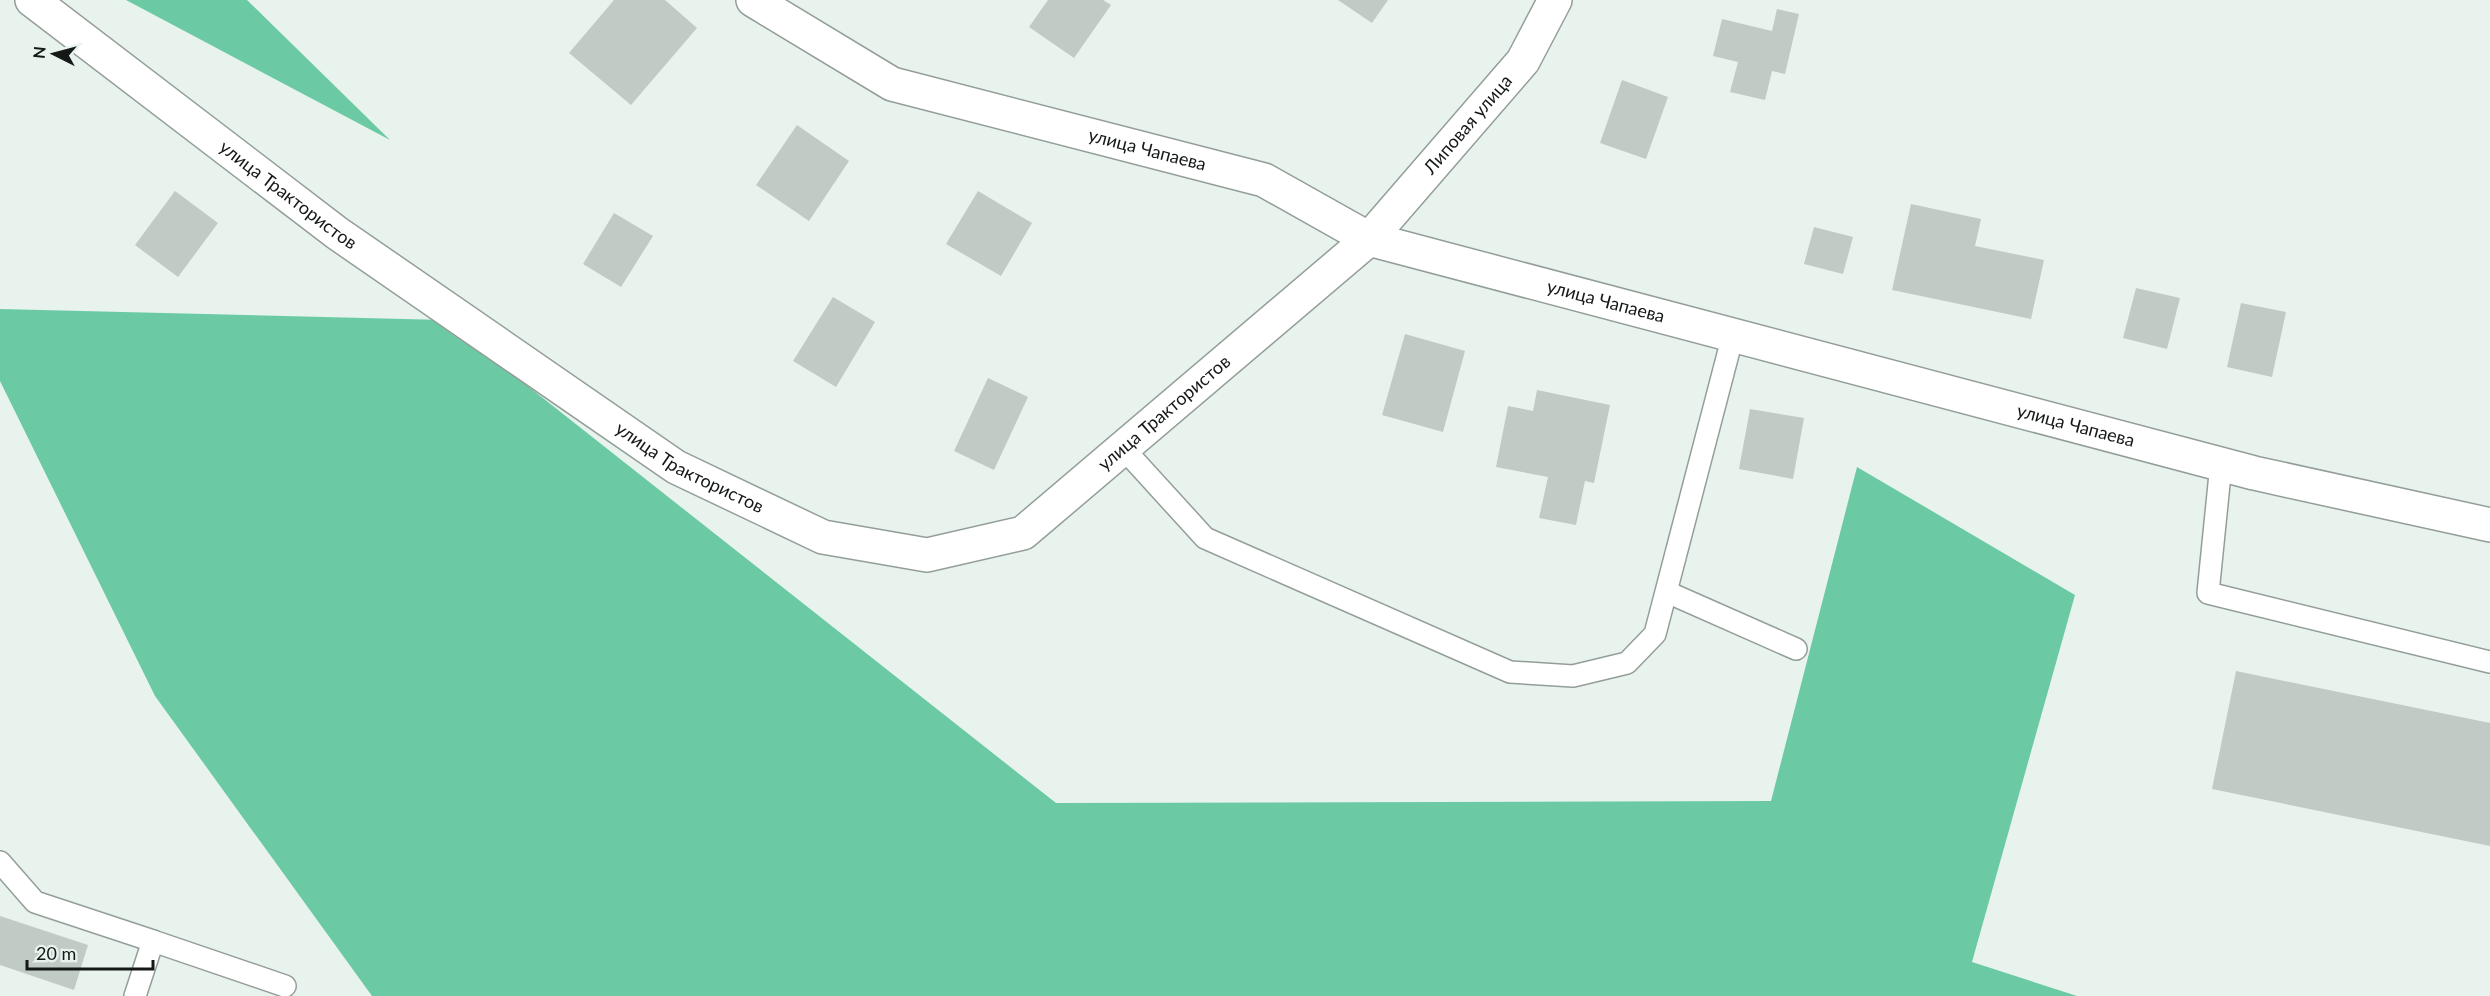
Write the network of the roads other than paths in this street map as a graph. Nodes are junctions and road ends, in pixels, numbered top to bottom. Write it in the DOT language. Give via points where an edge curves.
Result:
graph roads {
  1 [pos="32,0"];
  2 [pos="753,0"];
  3 [pos="1555,0"];
  4 [pos="1369,239"];
  5 [pos="1732,335"];
  6 [pos="1123,448"];
  7 [pos="2221,464"];
  8 [pos="2490,525"];
  9 [pos="1667,592"];
  10 [pos="1796,650"];
  11 [pos="2490,662"];
  12 [pos="0,862"];
  13 [pos="153,941"];
  14 [pos="285,986"];
  15 [pos="135,996"];
  1 -- 6 [label="street, улица Трактористов" via="337,233 676,466 823,537 927,555 1023,533"];
  2 -- 4 [label="street, улица Чапаева" via="892,84 1264,180"];
  3 -- 4 [label="street, Липовая улица" via="1523,61"];
  4 -- 5 [label="street, улица Чапаева"];
  4 -- 6 [label="street, улица Трактористов"];
  5 -- 7 [label="street, улица Чапаева"];
  5 -- 9 [label="lane"];
  6 -- 9 [label="lane" via="1205,538 1510,672 1573,676 1627,663 1655,634"];
  7 -- 8 [label="street, улица Чапаева"];
  7 -- 11 [label="lane" via="2208,593"];
  9 -- 10 [label="lane"];
  12 -- 13 [label="lane" via="35,902"];
  13 -- 14 [label="lane"];
  13 -- 15 [label="lane"];
}
